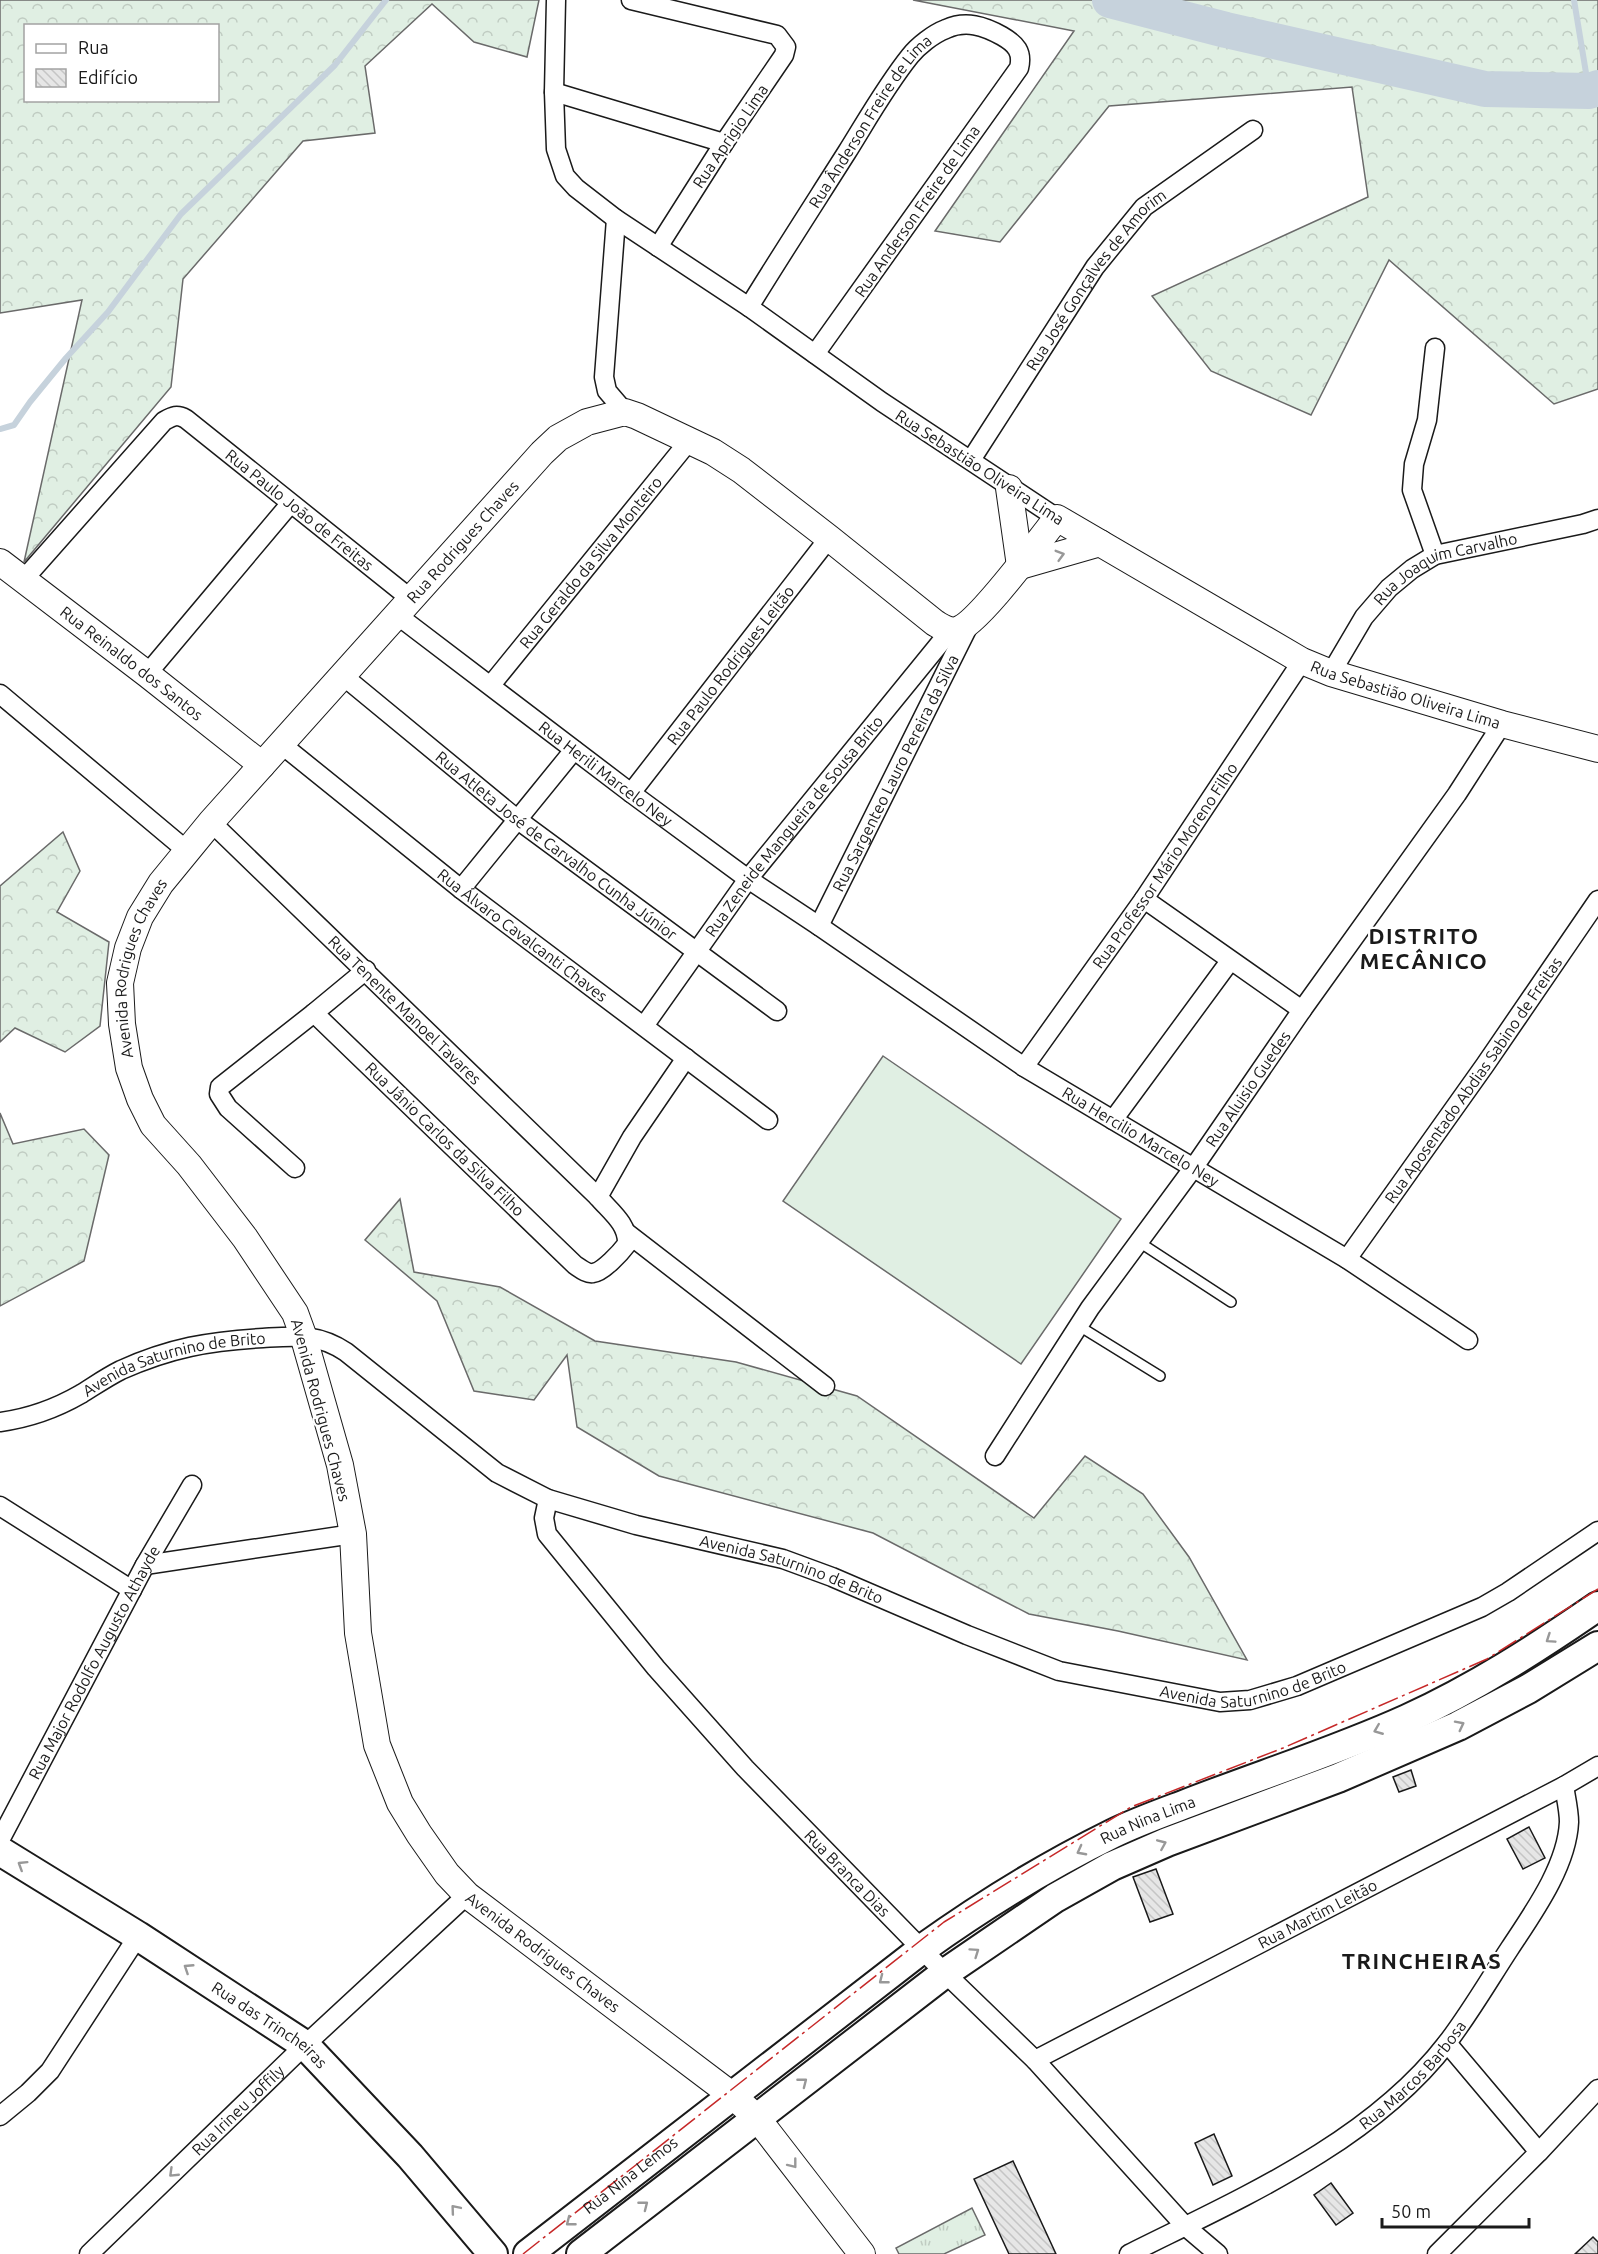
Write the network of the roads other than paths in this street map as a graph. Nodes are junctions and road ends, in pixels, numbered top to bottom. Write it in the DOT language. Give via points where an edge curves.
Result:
graph roads {
  1 [pos="556,0"];
  2 [pos="631,0"];
  3 [pos="1019,68"];
  4 [pos="554,92"];
  5 [pos="1253,130"];
  6 [pos="724,143"];
  7 [pos="616,219"];
  8 [pos="658,247"];
  9 [pos="749,307"];
  10 [pos="1436,348"];
  11 [pos="815,354"];
  12 [pos="625,412"];
  13 [pos="689,441"];
  14 [pos="971,460"];
  15 [pos="1009,488"];
  16 [pos="290,504"];
  17 [pos="1057,518"];
  18 [pos="1593,525"];
  19 [pos="829,538"];
  20 [pos="1100,543"];
  21 [pos="1435,555"];
  22 [pos="0,562"];
  23 [pos="1020,566"];
  24 [pos="24,579"];
  25 [pos="404,607"];
  26 [pos="960,626"];
  27 [pos="1302,661"];
  28 [pos="147,674"];
  29 [pos="1331,674"];
  30 [pos="342,675"];
  31 [pos="491,685"];
  32 [pos="0,694"];
  33 [pos="1502,724"];
  34 [pos="281,744"];
  35 [pos="1598,749"];
  36 [pos="574,750"];
  37 [pos="262,765"];
  38 [pos="631,794"];
  39 [pos="518,820"];
  40 [pos="211,822"];
  41 [pos="186,850"];
  42 [pos="748,879"];
  43 [pos="461,889"];
  44 [pos="1144,899"];
  45 [pos="1598,900"];
  46 [pos="819,926"];
  47 [pos="697,952"];
  48 [pos="1230,961"];
  49 [pos="366,970"];
  50 [pos="1302,1010"];
  51 [pos="777,1011"];
  52 [pos="314,1013"];
  53 [pos="644,1026"];
  54 [pos="686,1058"];
  55 [pos="1024,1067"];
  56 [pos="768,1120"];
  57 [pos="1113,1120"];
  58 [pos="1194,1167"];
  59 [pos="295,1168"];
  60 [pos="598,1197"];
  61 [pos="627,1233"];
  62 [pos="1139,1242"];
  63 [pos="1347,1259"];
  64 [pos="1231,1302"];
  65 [pos="1079,1326"];
  66 [pos="303,1335"];
  67 [pos="1468,1340"];
  68 [pos="1160,1376"];
  69 [pos="825,1386"];
  70 [pos="0,1422"];
  71 [pos="995,1456"];
  72 [pos="192,1485"];
  73 [pos="548,1499"];
  74 [pos="0,1506"];
  75 [pos="1598,1531"];
  76 [pos="353,1534"];
  77 [pos="145,1565"];
  78 [pos="132,1590"];
  79 [pos="1598,1606"];
  80 [pos="1598,1646"];
  81 [pos="1598,1766"];
  82 [pos="1564,1786"];
  83 [pos="0,1840"];
  84 [pos="0,1851"];
  85 [pos="467,1895"];
  86 [pos="138,1936"];
  87 [pos="922,1949"];
  88 [pos="945,1973"];
  89 [pos="1447,2043"];
  90 [pos="305,2045"];
  91 [pos="1035,2060"];
  92 [pos="1598,2089"];
  93 [pos="733,2096"];
  94 [pos="0,2116"];
  95 [pos="757,2118"];
  96 [pos="1539,2152"];
  97 [pos="1185,2226"];
  98 [pos="89,2254"];
  99 [pos="493,2254"];
  100 [pos="528,2254"];
  101 [pos="581,2254"];
  102 [pos="862,2254"];
  103 [pos="1129,2254"];
  104 [pos="1218,2254"];
  105 [pos="1437,2254"];
  1 -- 4 [label="street, Rua Sebastião Oliveira Lima"];
  2 -- 6 [label="street, Rua Aprigio Lima" via="777,35 783,41 784,55"];
  3 -- 9 [label="street, Rua Ânderson Freire de Lima" via="1022,57 1018,49 979,24 948,28 911,54"];
  3 -- 11 [label="street, Rua Anderson Freire de Lima"];
  4 -- 6 [label="street"];
  4 -- 7 [label="street, Rua Sebastião Oliveira Lima" via="556,149 565,176"];
  5 -- 14 [label="street, Rua José Gonçalves de Amorim" via="1144,207 1095,267"];
  6 -- 8 [label="street, Rua Aprigio Lima"];
  7 -- 8 [label="street, Rua Sebastião Oliveira Lima"];
  7 -- 12 [label="street" via="604,378 607,391"];
  8 -- 9 [label="street, Rua Sebastião Oliveira Lima"];
  9 -- 11 [label="street, Rua Sebastião Oliveira Lima"];
  10 -- 21 [label="street" via="1427,420 1414,464 1412,490"];
  11 -- 14 [label="street, Rua Sebastião Oliveira Lima"];
  12 -- 13 [label="street"];
  12 -- 25 [label="street, Rua Rodrigues Chaves" via="587,422 558,438"];
  13 -- 19 [label="street" via="741,470"];
  13 -- 31 [label="street, Rua Geraldo da Silva Monteiro"];
  14 -- 15 [label="street, Rua Sebastião Oliveira Lima"];
  15 -- 17 [label="street, Rua Sebastião Oliveira Lima"];
  15 -- 23 [label="street"];
  16 -- 24 [label="street, Rua Paulo João de Freitas" via="186,419 173,416 164,421"];
  16 -- 25 [label="street, Rua Paulo João de Freitas"];
  16 -- 28 [label="street"];
  17 -- 20 [label="street, Rua Sebastião Oliveira Lima"];
  17 -- 23 [label="street"];
  18 -- 21 [label="street, Rua Joaquim Carvalho"];
  19 -- 26 [label="street" via="935,623"];
  19 -- 38 [label="street, Rua Paulo Rodrigues Leitão"];
  23 -- 20 [label="street, one-way"];
  20 -- 27 [label="street, Rua Sebastião Oliveira Lima"];
  21 -- 29 [label="street, Rua Joaquim Carvalho" via="1383,595 1364,617"];
  22 -- 24 [label="street, Rua Reinaldo dos Santos"];
  23 -- 26 [label="street"];
  24 -- 28 [label="street, Rua Reinaldo dos Santos"];
  25 -- 30 [label="street, Rua Rodrigues Chaves"];
  25 -- 31 [label="street, Rua Herili Marcelo Ney"];
  26 -- 42 [label="street, Rua Zeneide Mangueira de Sousa Brito"];
  26 -- 46 [label="street, Rua Sargenteo Lauro Pereira da Silva"];
  27 -- 29 [label="street, Rua Sebastião Oliveira Lima"];
  27 -- 44 [label="street, Rua Professor Mário Moreno Filho"];
  28 -- 37 [label="street, Rua Reinaldo dos Santos"];
  29 -- 33 [label="street, Rua Sebastião Oliveira Lima"];
  30 -- 34 [label="street, Rua Rodrigues Chaves"];
  30 -- 39 [label="street, Rua Atleta José de Carvalho Cunha Júnior"];
  31 -- 36 [label="street, Rua Herili Marcelo Ney"];
  32 -- 41 [label="street"];
  33 -- 35 [label="street, Rua Sebastião Oliveira Lima"];
  33 -- 50 [label="street, Rua Aluisio Guedes" via="1457,794"];
  34 -- 37 [label="street, Rua Rodrigues Chaves"];
  34 -- 43 [label="street, Rua Álvaro Cavalcanti Chaves"];
  36 -- 38 [label="street, Rua Herili Marcelo Ney"];
  36 -- 39 [label="street"];
  37 -- 40 [label="street, Rua Rodrigues Chaves"];
  38 -- 42 [label="street, Rua Herili Marcelo Ney"];
  39 -- 43 [label="street"];
  39 -- 47 [label="street, Rua Atleta José de Carvalho Cunha Júnior"];
  40 -- 41 [label="street, Rua Rodrigues Chaves"];
  40 -- 49 [label="street, Rua Tenente Manoel Tavares"];
  41 -- 66 [label="street, Avenida Rodrigues Chaves" via="140,917 128,948 120,983 129,1068 153,1125 245,1238 295,1313"];
  42 -- 46 [label="street, Rua Herili Marcelo Ney"];
  42 -- 47 [label="street, Rua Zeneide Mangueira de Sousa Brito"];
  43 -- 53 [label="street, Rua Álvaro Cavalcanti Chaves"];
  44 -- 48 [label="street"];
  44 -- 55 [label="street, Rua Professor Mário Moreno Filho"];
  45 -- 63 [label="street, Rua Aposentado Abdias Sabino de Freitas"];
  46 -- 55 [label="street, Rua Hercilio Marcelo Ney"];
  47 -- 51 [label="street, Rua Atleta José de Carvalho Cunha Júnior"];
  47 -- 53 [label="street, Rua Zeneide Mangueira de Sousa Brito"];
  48 -- 50 [label="street"];
  48 -- 57 [label="street"];
  49 -- 52 [label="street"];
  49 -- 60 [label="street, Rua Tenente Manoel Tavares"];
  50 -- 58 [label="street, Rua Aluisio Guedes"];
  52 -- 59 [label="street" via="220,1087 219,1094 228,1108"];
  52 -- 61 [label="street, Rua Jânio Carlos da Silva Filho" via="575,1265 585,1272 599,1271 627,1244"];
  53 -- 54 [label="street, Rua Álvaro Cavalcanti Chaves"];
  54 -- 56 [label="street, Rua Álvaro Cavalcanti Chaves"];
  54 -- 60 [label="street" via="632,1137"];
  55 -- 57 [label="street, Rua Hercilio Marcelo Ney"];
  57 -- 58 [label="street, Rua Hercilio Marcelo Ney"];
  58 -- 62 [label="street, Rua Aluisio Guedes"];
  58 -- 63 [label="street, Rua Hercilio Marcelo Ney"];
  60 -- 61 [label="street, Rua Tenente Manoel Tavares"];
  61 -- 69 [label="street"];
  62 -- 64 [label="lane"];
  62 -- 65 [label="street, Rua Aluisio Guedes"];
  63 -- 67 [label="street, Rua Hercilio Marcelo Ney"];
  65 -- 68 [label="lane"];
  65 -- 71 [label="street, Rua Aluisio Guedes"];
  66 -- 70 [label="street, Avenida Saturnino de Brito" via="184,1347 118,1371 40,1414"];
  66 -- 73 [label="street, Avenida Saturnino de Brito" via="331,1342 346,1352 497,1473"];
  66 -- 76 [label="street, Avenida Rodrigues Chaves" via="340,1465"];
  72 -- 77 [label="street, Rua Major Rodolfo Augusto Athayde"];
  73 -- 75 [label="street, Avenida Saturnino de Brito" via="636,1525 783,1559 1059,1671 1220,1702 1250,1700 1297,1686 1482,1607"];
  73 -- 87 [label="street, Rua Branca Dias" via="544,1518 547,1534 656,1668 745,1768"];
  74 -- 78 [label="street"];
  76 -- 77 [label="street"];
  76 -- 85 [label="street, Avenida Rodrigues Chaves" via="358,1633 377,1745 404,1810 447,1874"];
  77 -- 78 [label="street, Rua Major Rodolfo Augusto Athayde"];
  78 -- 83 [label="street, Rua Major Rodolfo Augusto Athayde"];
  79 -- 87 [label="main road, Rua Nina Lima, one-way" via="1508,1666 1406,1719 1113,1833 978,1909"];
  88 -- 80 [label="main road, Rua Nina Lima, one-way" via="1055,1898 1112,1866 1401,1752 1518,1694"];
  81 -- 82 [label="street, Rua Martim Leitão"];
  82 -- 89 [label="street, Rua Marcos Barbosa" via="1569,1820 1567,1839 1556,1868 1537,1908"];
  82 -- 91 [label="street, Rua Martim Leitão"];
  86 -- 84 [label="main road, Rua das Trincheiras, one-way"];
  85 -- 90 [label="street, Rua Irineu Joffily"];
  85 -- 93 [label="street, Avenida Rodrigues Chaves"];
  90 -- 86 [label="main road, Rua das Trincheiras, one-way"];
  86 -- 94 [label="street" via="50,2071"];
  87 -- 88 [label="street, Rua Branca Dias"];
  87 -- 93 [label="main road, Rua Nina Lima, one-way"];
  88 -- 91 [label="street, Rua Branca Dias"];
  95 -- 88 [label="main road, Rua Nina Lima, one-way"];
  89 -- 96 [label="street"];
  89 -- 97 [label="street, Rua Marcos Barbosa" via="1378,2112 1336,2143"];
  90 -- 98 [label="street, Rua Irineu Joffily, one-way"];
  99 -- 90 [label="main road, Rua das Trincheiras, one-way" via="410,2156"];
  91 -- 97 [label="street, Rua Branca Dias"];
  92 -- 96 [label="street"];
  93 -- 95 [label="street, Avenida Rodrigues Chaves"];
  93 -- 100 [label="main road, Rua Nina Lemos, one-way"];
  101 -- 95 [label="main road, Rua Nina Lemos, one-way"];
  95 -- 102 [label="street, one-way"];
  96 -- 105 [label="street"];
  97 -- 103 [label="street, Rua Marcos Barbosa"];
  97 -- 104 [label="street, Rua Branca Dias"];
}
